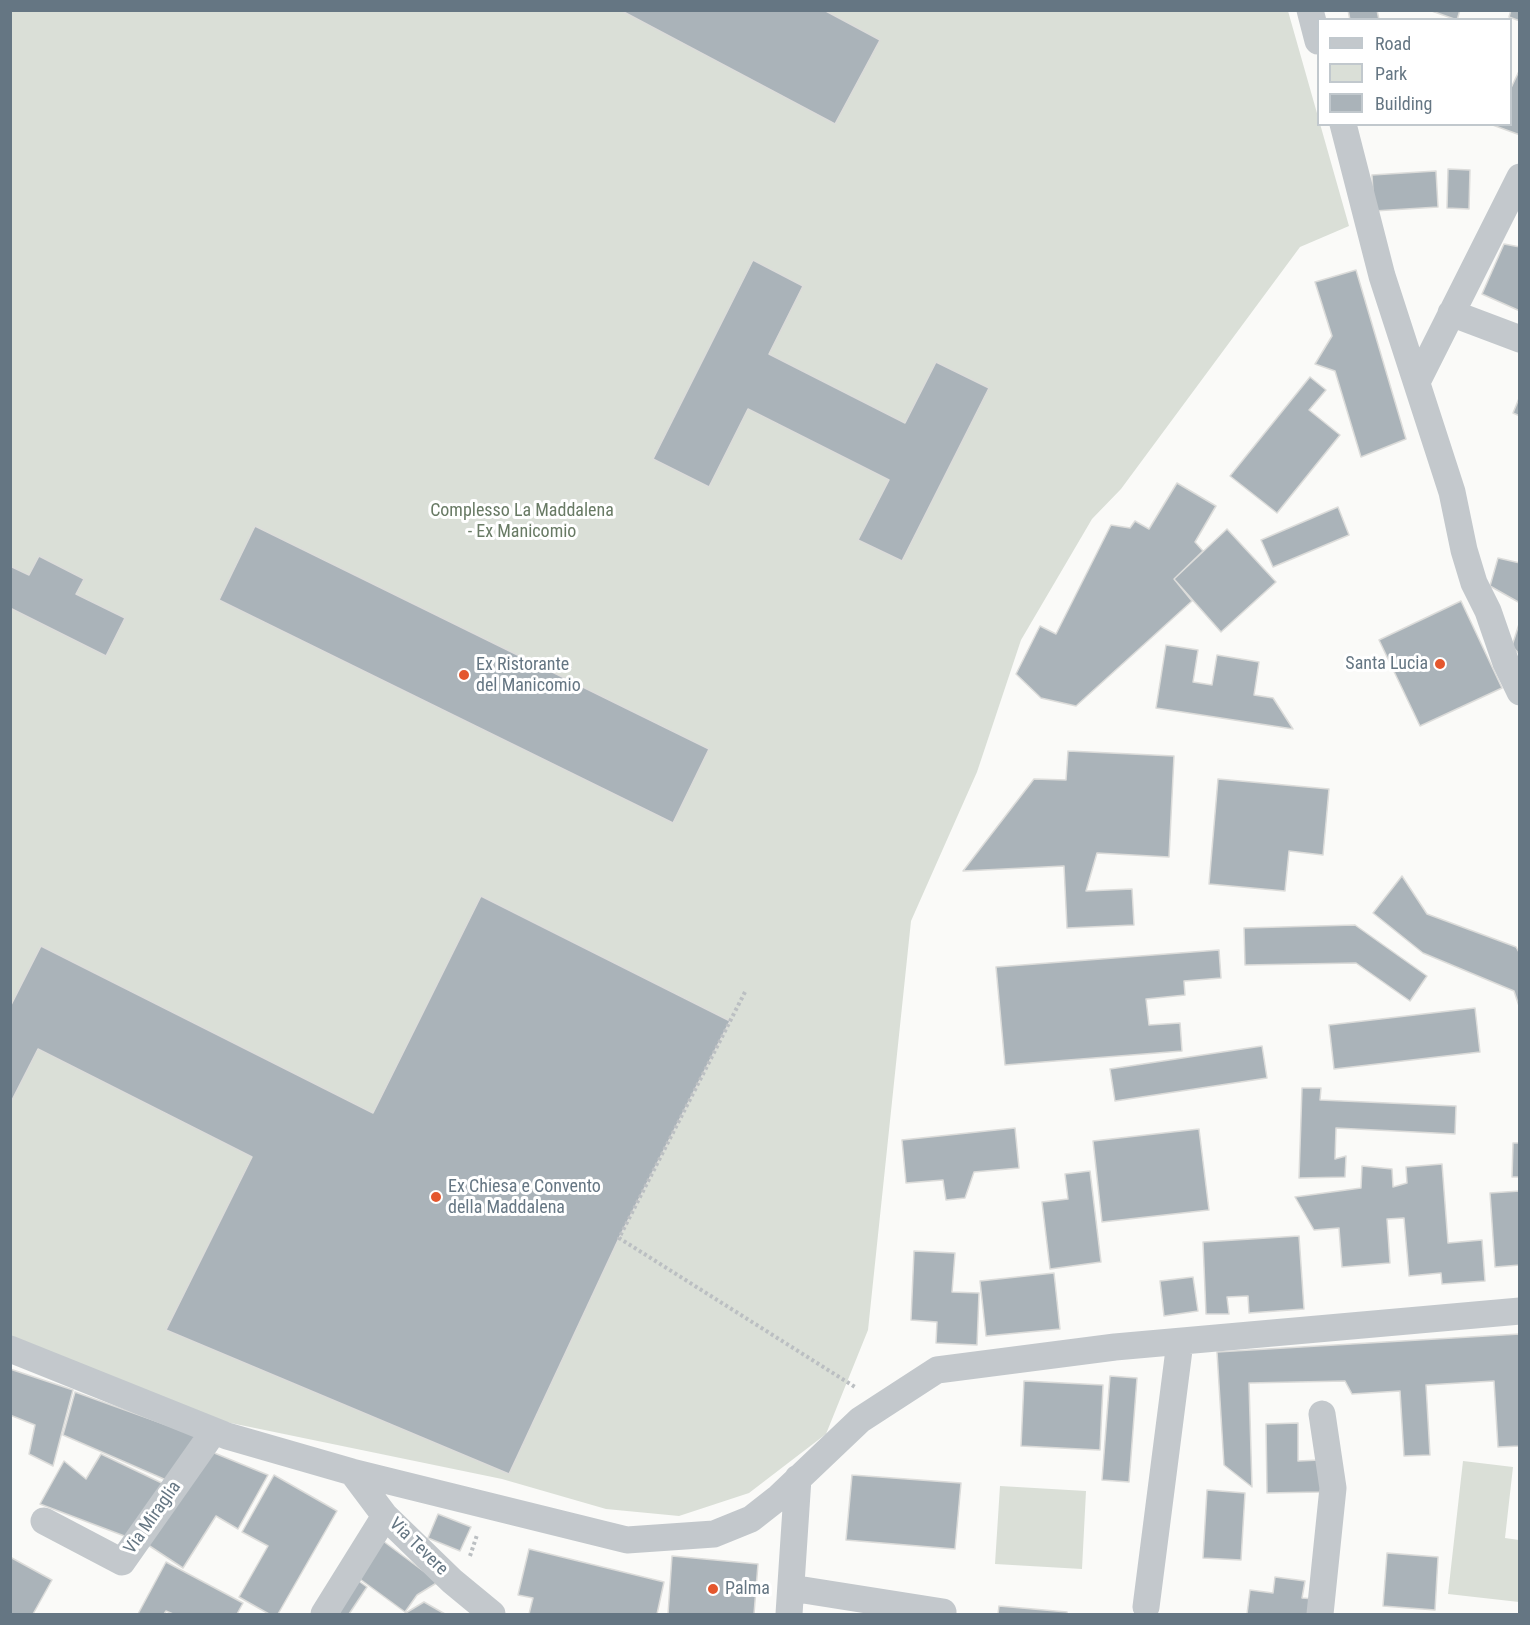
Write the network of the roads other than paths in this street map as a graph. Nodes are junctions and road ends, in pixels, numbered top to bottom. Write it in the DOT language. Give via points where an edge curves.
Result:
graph roads {
  1 [pos="1310,10"];
  2 [pos="1317,37"];
  3 [pos="1344,126"];
  4 [pos="1520,177"];
  5 [pos="1451,313"];
  6 [pos="1520,339"];
  7 [pos="1417,382"];
  8 [pos="1520,692"];
  9 [pos="1520,1311"];
  10 [pos="1180,1342"];
  11 [pos="10,1349"];
  12 [pos="1322,1414"];
  13 [pos="214,1431"];
  14 [pos="352,1472"];
  15 [pos="798,1479"];
  16 [pos="385,1516"];
  17 [pos="44,1521"];
  18 [pos="790,1601"];
  19 [pos="1146,1607"];
  20 [pos="324,1614"];
  21 [pos="492,1614"];
  22 [pos="943,1614"];
  23 [pos="1320,1614"];
  1 -- 2 [label="street"];
  3 -- 7 [label="street" via="1382,276"];
  4 -- 5 [label="street"];
  5 -- 6 [label="street"];
  5 -- 7 [label="street"];
  7 -- 8 [label="street" via="1452,492 1474,583"];
  9 -- 10 [label="street"];
  10 -- 15 [label="street" via="937,1370 860,1420"];
  10 -- 19 [label="street"];
  11 -- 13 [label="street"];
  12 -- 23 [label="street" via="1333,1488"];
  13 -- 14 [label="street"];
  13 -- 17 [label="street, Via Miraglia" via="122,1562"];
  14 -- 15 [label="street" via="627,1540 714,1534 731,1529 751,1518"];
  14 -- 16 [label="street, Via Tevere"];
  15 -- 18 [label="street"];
  16 -- 20 [label="street"];
  16 -- 21 [label="street, Via Tevere"];
  18 -- 22 [label="street"];
}
